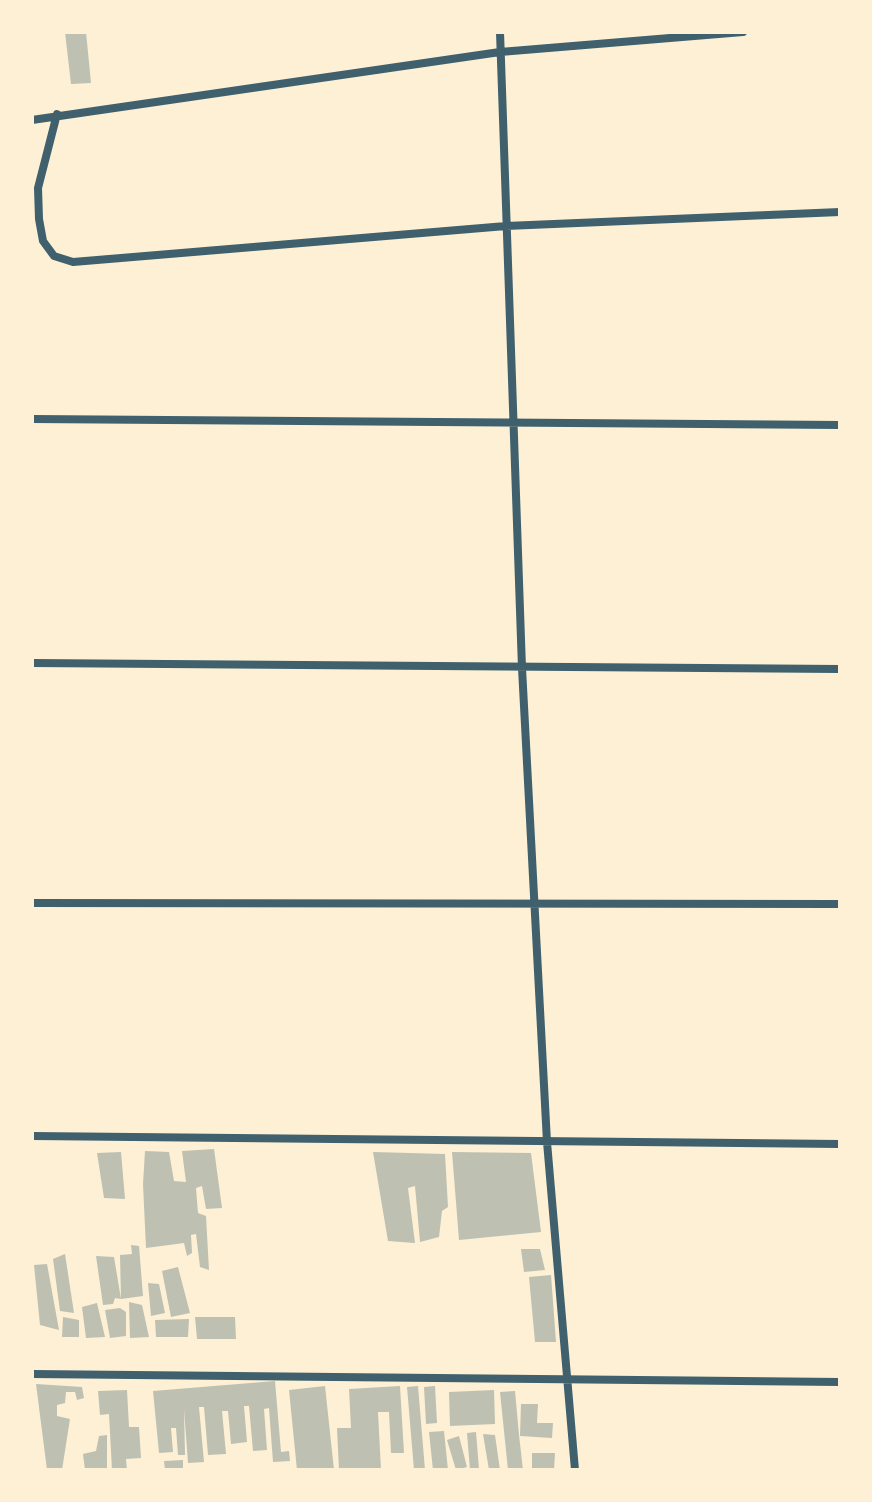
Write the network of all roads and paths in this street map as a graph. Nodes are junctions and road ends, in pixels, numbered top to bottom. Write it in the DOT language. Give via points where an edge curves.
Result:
graph roads {
  1 [pos="500,32"];
  2 [pos="743,32"];
  3 [pos="500,52"];
  4 [pos="57,114"];
  5 [pos="32,120"];
  6 [pos="35,187"];
  7 [pos="840,212"];
  8 [pos="506,226"];
  9 [pos="32,419"];
  10 [pos="514,423"];
  11 [pos="840,425"];
  12 [pos="32,663"];
  13 [pos="522,668"];
  14 [pos="840,669"];
  15 [pos="535,901"];
  16 [pos="32,903"];
  17 [pos="840,904"];
  18 [pos="32,1136"];
  19 [pos="547,1142"];
  20 [pos="840,1144"];
  21 [pos="32,1374"];
  22 [pos="570,1379"];
  23 [pos="840,1382"];
  24 [pos="575,1470"];
  1 -- 3 [label="street"];
  2 -- 3 [label="street"];
  3 -- 4 [label="street"];
  3 -- 8 [label="street"];
  4 -- 5 [label="street"];
  4 -- 6 [label="street"];
  6 -- 8 [label="street" via="43,241 54,256 73,262"];
  7 -- 8 [label="street"];
  8 -- 10 [label="street"];
  9 -- 10 [label="street"];
  10 -- 11 [label="street"];
  10 -- 13 [label="street"];
  12 -- 13 [label="street"];
  13 -- 14 [label="street"];
  13 -- 15 [label="street"];
  15 -- 16 [label="street"];
  15 -- 17 [label="street"];
  15 -- 19 [label="street"];
  18 -- 19 [label="street"];
  19 -- 20 [label="street"];
  19 -- 22 [label="street"];
  21 -- 22 [label="street"];
  22 -- 23 [label="street"];
  22 -- 24 [label="street"];
}
